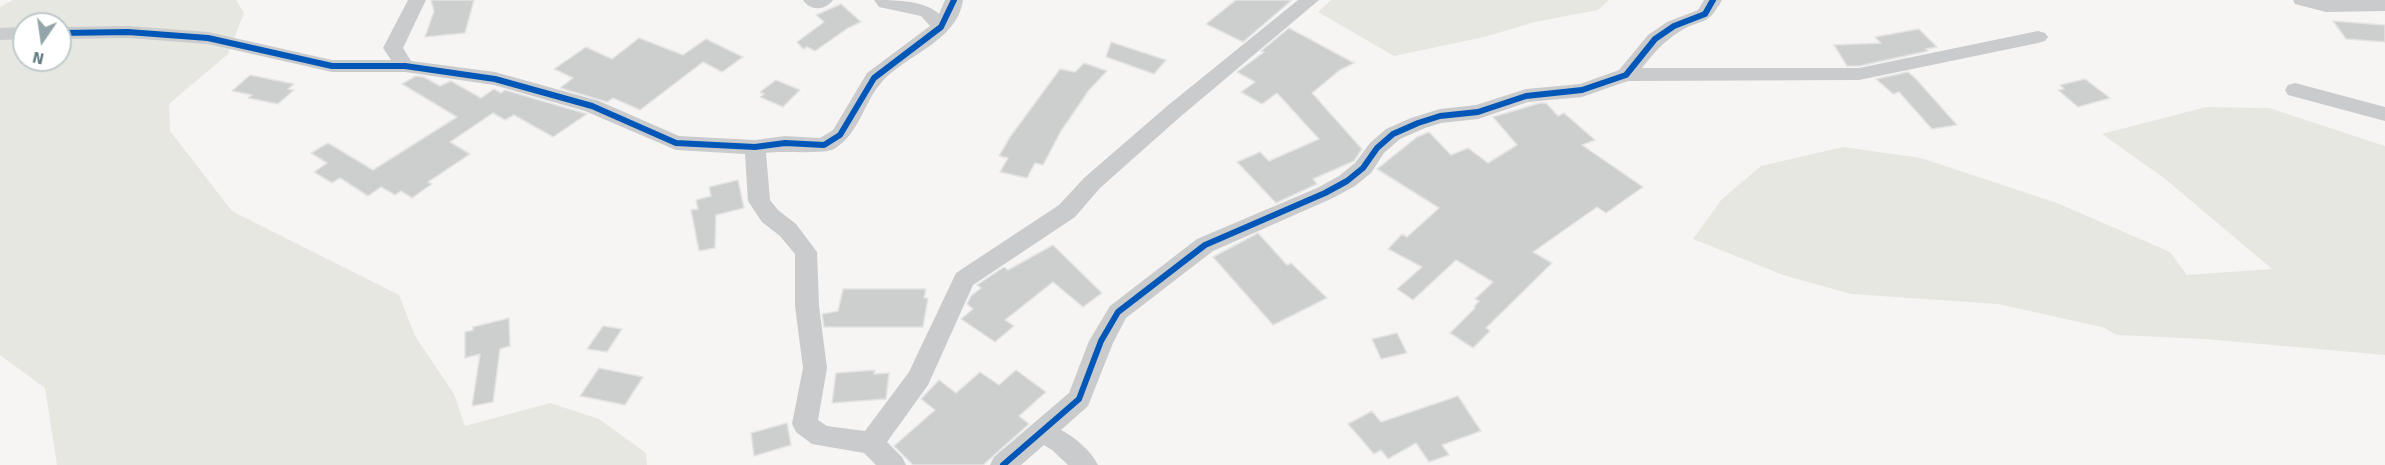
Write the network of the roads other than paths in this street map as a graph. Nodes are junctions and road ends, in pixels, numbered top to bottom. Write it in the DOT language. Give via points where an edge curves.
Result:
graph roads {
  1 [pos="417,0"];
  2 [pos="812,0"];
  3 [pos="824,0"];
  4 [pos="883,0"];
  5 [pos="954,0"];
  6 [pos="1310,0"];
  7 [pos="1713,0"];
  8 [pos="2302,0"];
  9 [pos="2385,4"];
  10 [pos="941,27"];
  11 [pos="72,33"];
  12 [pos="2038,37"];
  13 [pos="405,66"];
  14 [pos="1626,75"];
  15 [pos="2295,90"];
  16 [pos="2385,114"];
  17 [pos="755,147"];
  18 [pos="1042,432"];
  19 [pos="871,443"];
  20 [pos="893,465"];
  21 [pos="1003,465"];
  22 [pos="1085,465"];
  1 -- 13 [label="street" via="393,48"];
  2 -- 3 [label="street"];
  4 -- 10 [label="street" via="927,12"];
  5 -- 10 [label="street"];
  6 -- 19 [label="street" via="1173,112 1092,183 1067,211 964,279 919,378"];
  7 -- 14 [label="street" via="1705,14 1655,39"];
  8 -- 9 [label="street" via="2326,6"];
  10 -- 17 [label="street" via="874,78 840,135 824,145 785,143"];
  11 -- 13 [label="street" via="208,38 333,66"];
  12 -- 14 [label="street" via="1859,74"];
  13 -- 17 [label="street" via="495,79 564,98 592,106 676,143"];
  14 -- 18 [label="street" via="1582,90 1526,96 1478,112 1418,123 1393,134 1377,147 1363,168 1347,181 1205,245 1119,312 1101,341 1079,399"];
  15 -- 16 [label="street"];
  17 -- 19 [label="street" via="759,201 806,252 807,306 815,368 805,424 821,436"];
  18 -- 21 [label="street"];
  18 -- 22 [label="street" via="1061,442"];
  19 -- 20 [label="street"];
}
